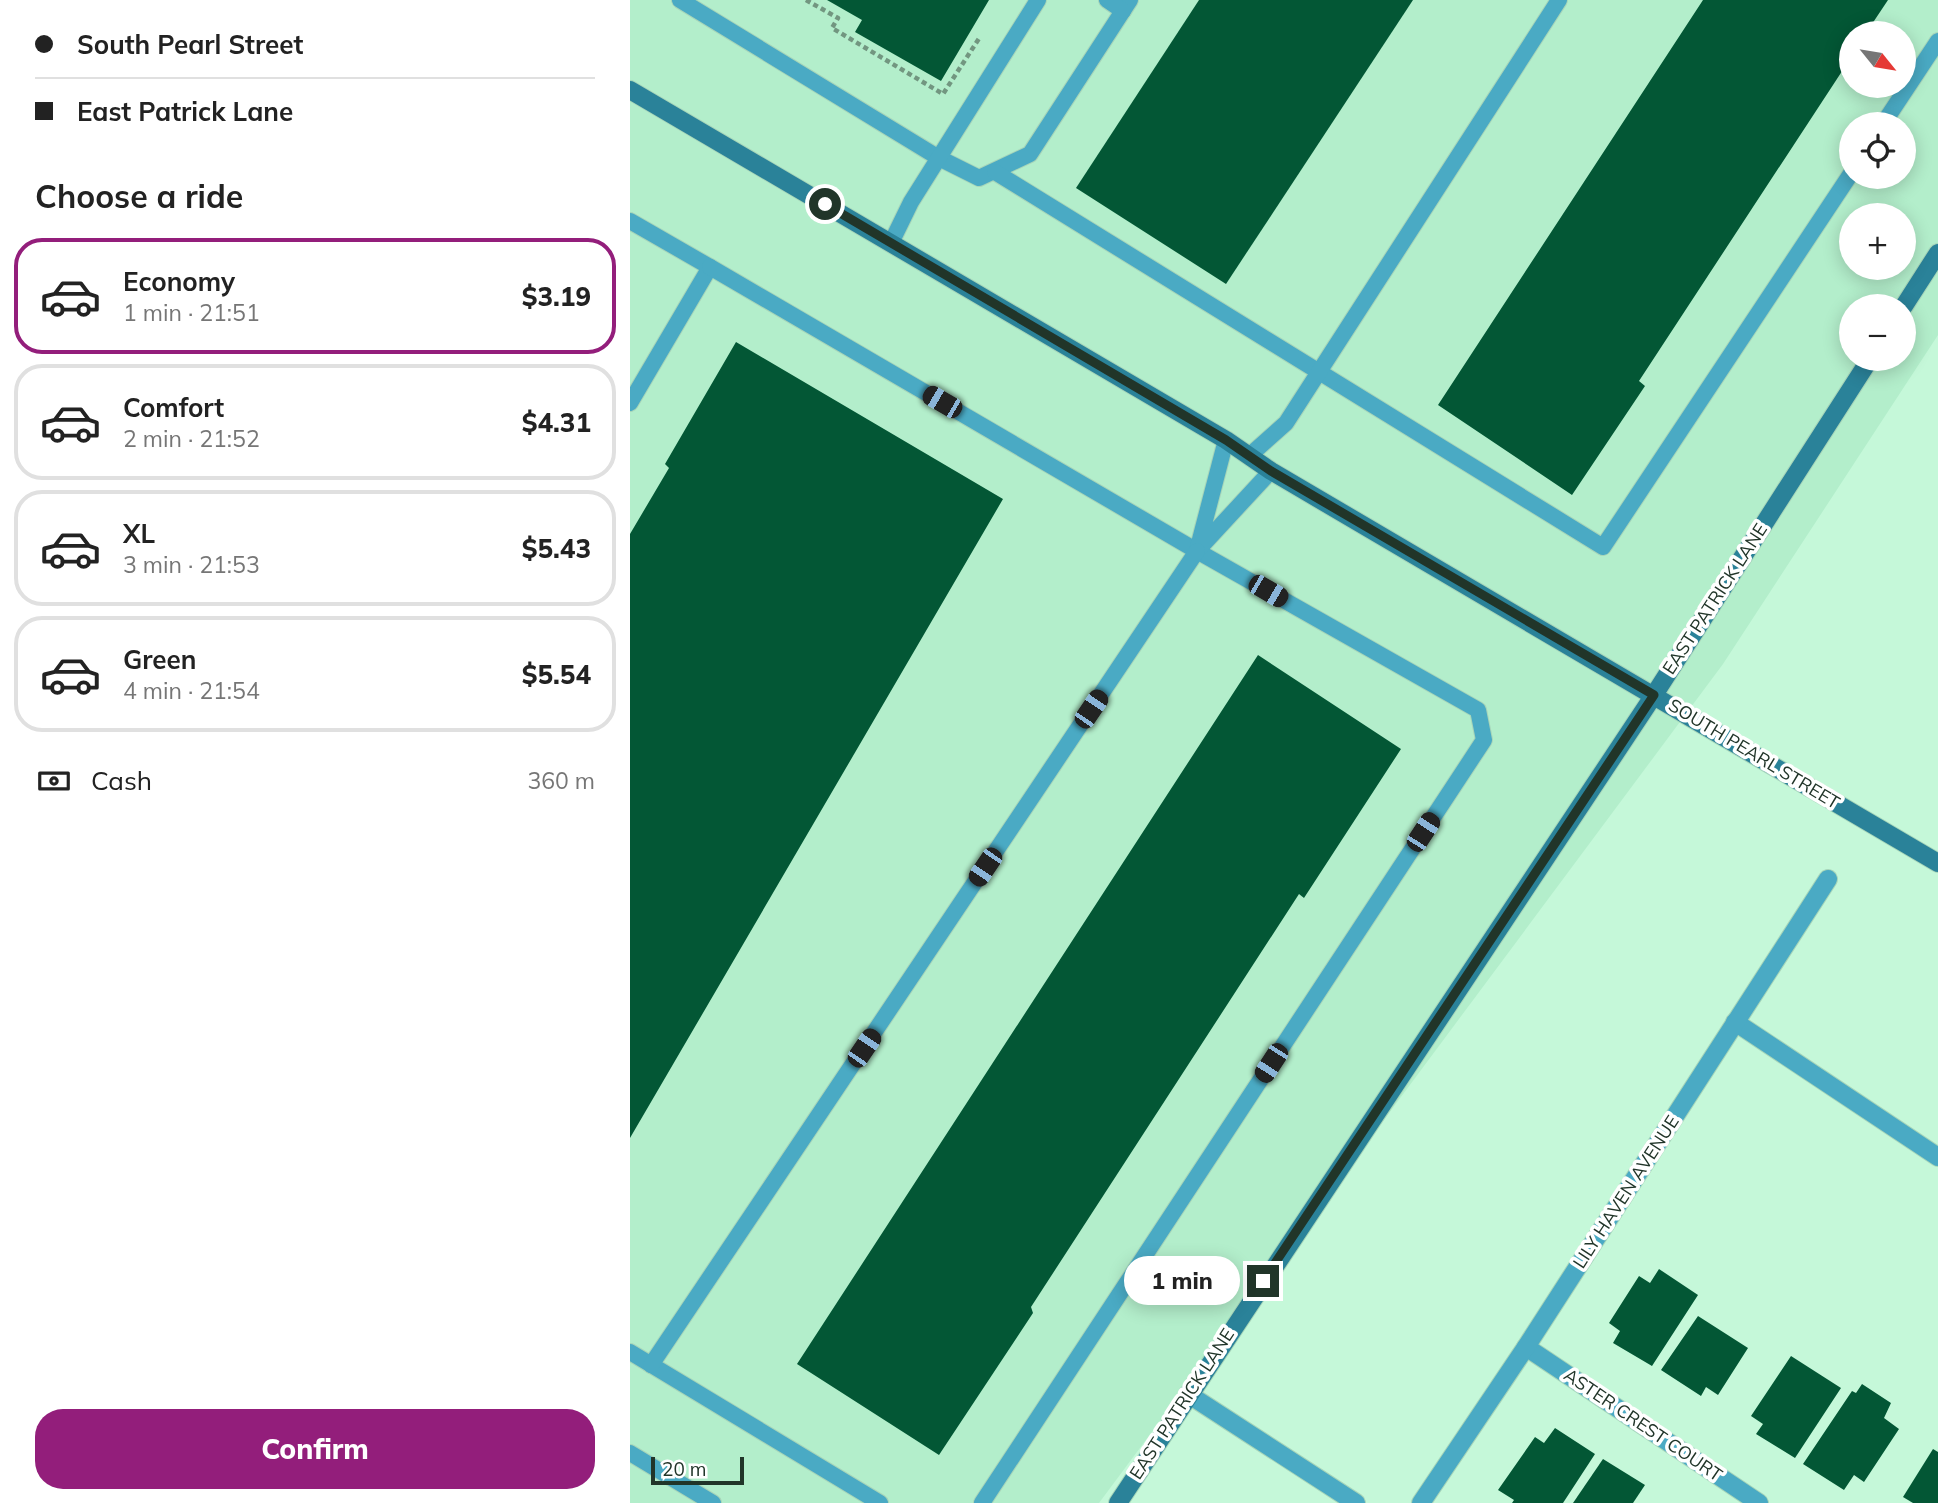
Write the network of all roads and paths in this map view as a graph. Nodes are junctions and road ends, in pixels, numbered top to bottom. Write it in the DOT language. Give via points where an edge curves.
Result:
graph roads {
  1 [pos="680,0"];
  2 [pos="806,0"];
  3 [pos="1038,0"];
  4 [pos="1107,0"];
  5 [pos="1559,0"];
  6 [pos="1127,5"];
  7 [pos="980,37"];
  8 [pos="1938,41"];
  9 [pos="630,90"];
  10 [pos="1891,112"];
  11 [pos="939,158"];
  12 [pos="995,172"];
  13 [pos="1841,189"];
  14 [pos="630,221"];
  15 [pos="891,243"];
  16 [pos="1938,253"];
  17 [pos="710,267"];
  18 [pos="1912,294"];
  19 [pos="1862,371"];
  20 [pos="1319,372"];
  21 [pos="630,403"];
  22 [pos="1226,440"];
  23 [pos="1249,456"];
  24 [pos="1271,471"];
  25 [pos="1198,551"];
  26 [pos="1654,695"];
  27 [pos="1938,863"];
  28 [pos="1828,879"];
  29 [pos="1735,1022"];
  30 [pos="1938,1157"];
  31 [pos="1526,1347"];
  32 [pos="630,1352"];
  33 [pos="651,1365"];
  34 [pos="1188,1394"];
  35 [pos="630,1453"];
  36 [pos="713,1503"];
  37 [pos="880,1503"];
  38 [pos="982,1503"];
  39 [pos="1118,1503"];
  40 [pos="1356,1503"];
  41 [pos="1421,1503"];
  42 [pos="1759,1503"];
  1 -- 11 [label="lane"];
  2 -- 7 [label="path" via="838,18 832,28 943,94"];
  3 -- 11 [label="lane"];
  4 -- 6 [label="lane"];
  5 -- 20 [label="lane"];
  6 -- 12 [label="lane" via="1030,154"];
  8 -- 10 [label="lane"];
  9 -- 15 [label="street, SOUTH PEARL STREET"];
  11 -- 12 [label="lane" via="979,178"];
  11 -- 15 [label="lane"];
  12 -- 20 [label="lane"];
  13 -- 20 [label="lane" via="1603,547"];
  14 -- 17 [label="lane"];
  15 -- 22 [label="street, SOUTH PEARL STREET"];
  16 -- 18 [label="street"];
  17 -- 21 [label="lane"];
  17 -- 25 [label="lane"];
  19 -- 26 [label="street, EAST PATRICK LANE"];
  20 -- 23 [label="lane" via="1286,423"];
  22 -- 23 [label="street, SOUTH PEARL STREET"];
  22 -- 25 [label="lane"];
  23 -- 24 [label="street, SOUTH PEARL STREET"];
  24 -- 25 [label="lane"];
  24 -- 26 [label="street, SOUTH PEARL STREET"];
  25 -- 33 [label="lane"];
  25 -- 38 [label="lane" via="1478,710 1484,740"];
  26 -- 27 [label="street, SOUTH PEARL STREET"];
  26 -- 34 [label="street, EAST PATRICK LANE"];
  28 -- 29 [label="street, LILY HAVEN AVENUE"];
  29 -- 30 [label="street"];
  29 -- 31 [label="street, LILY HAVEN AVENUE"];
  31 -- 41 [label="street, LILY HAVEN AVENUE"];
  31 -- 42 [label="street, ASTER CREST COURT"];
  32 -- 33 [label="lane"];
  33 -- 37 [label="lane"];
  34 -- 39 [label="street, EAST PATRICK LANE"];
  34 -- 40 [label="street"];
  35 -- 36 [label="lane"];
}
